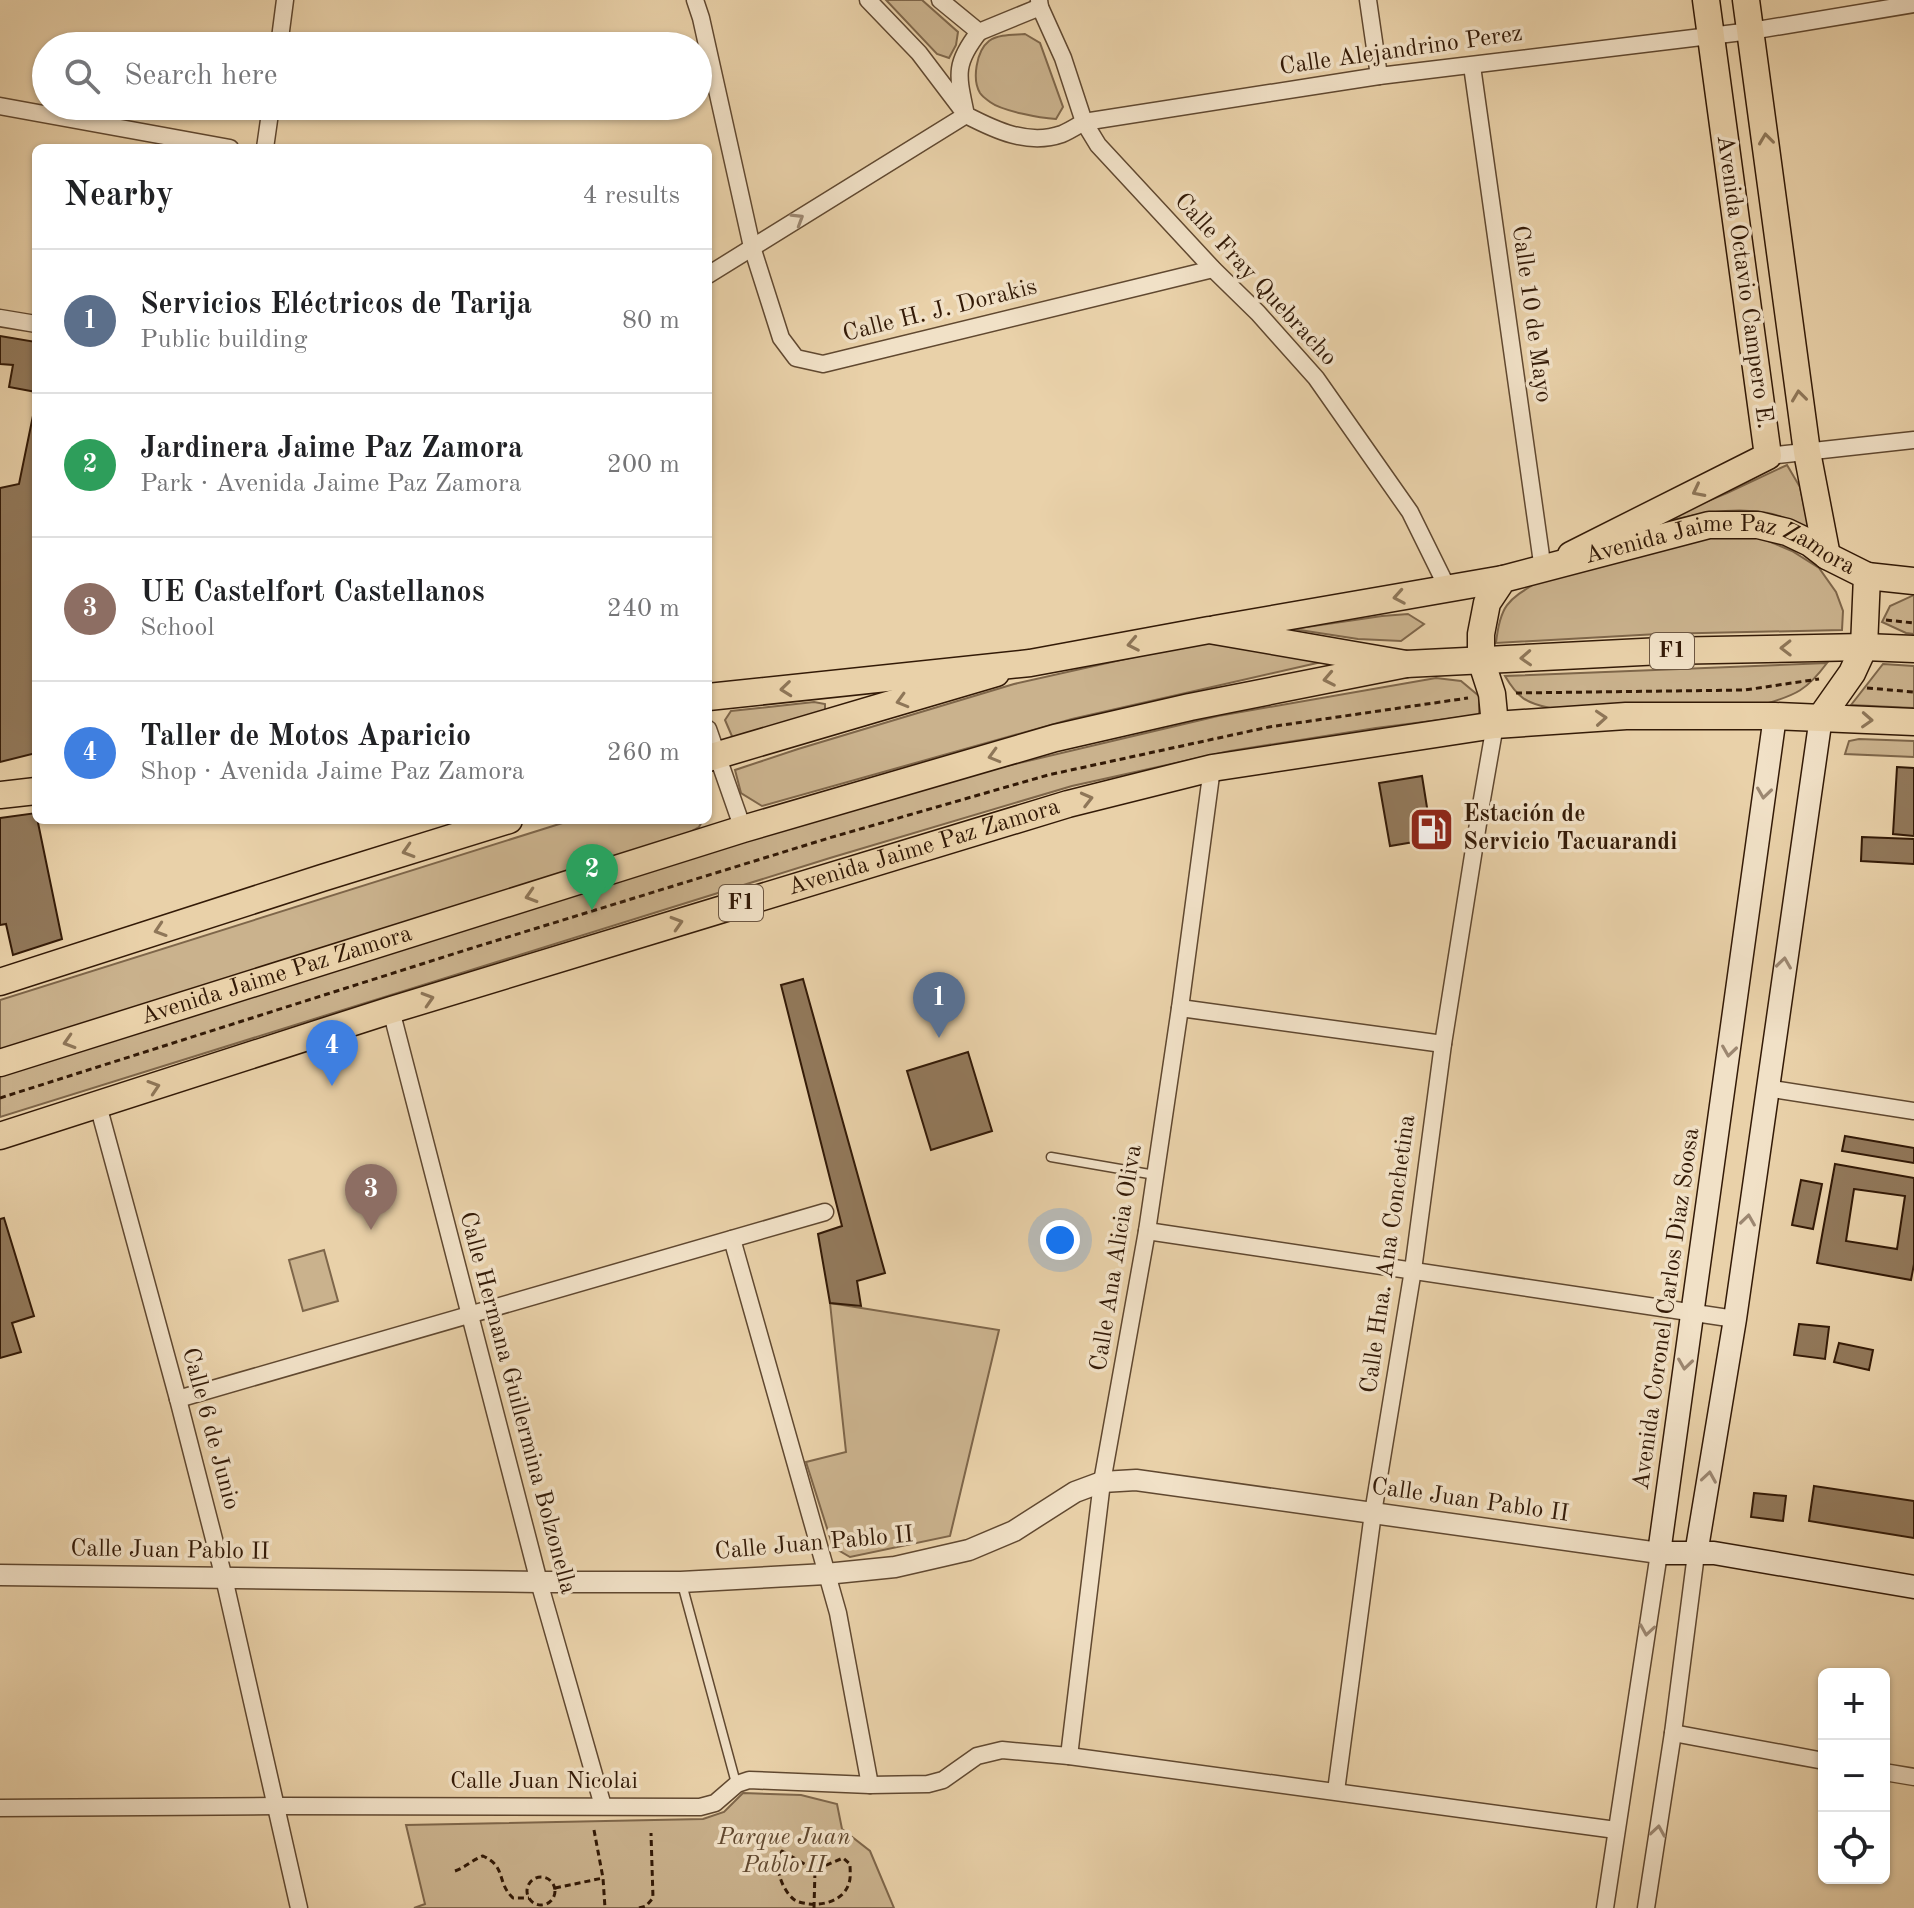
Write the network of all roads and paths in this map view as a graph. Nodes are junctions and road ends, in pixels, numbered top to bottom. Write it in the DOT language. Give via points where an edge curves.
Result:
graph roads {
  1 [pos="285,0"];
  2 [pos="695,0"];
  3 [pos="868,0"];
  4 [pos="940,0"];
  5 [pos="1368,0"];
  6 [pos="1706,0"];
  7 [pos="1746,0"];
  8 [pos="1040,3"];
  9 [pos="1914,4"];
  10 [pos="1751,31"];
  11 [pos="281,32"];
  12 [pos="704,32"];
  13 [pos="979,32"];
  14 [pos="1711,35"];
  15 [pos="1472,66"];
  16 [pos="712,67"];
  17 [pos="1379,76"];
  18 [pos="0,106"];
  19 [pos="32,112"];
  20 [pos="966,115"];
  21 [pos="77,120"];
  22 [pos="269,120"];
  23 [pos="1084,122"];
  24 [pos="208,144"];
  25 [pos="266,144"];
  26 [pos="752,247"];
  27 [pos="1213,269"];
  28 [pos="712,272"];
  29 [pos="0,318"];
  30 [pos="32,323"];
  31 [pos="1914,440"];
  32 [pos="1807,452"];
  33 [pos="1768,456"];
  34 [pos="1827,556"];
  35 [pos="1543,570"];
  36 [pos="1867,576"];
  37 [pos="1503,579"];
  38 [pos="1914,581"];
  39 [pos="1448,589"];
  40 [pos="1865,618"];
  41 [pos="1914,623"];
  42 [pos="1209,630"];
  43 [pos="1864,647"];
  44 [pos="1914,649"];
  45 [pos="1481,660"];
  46 [pos="1030,663"];
  47 [pos="1406,664"];
  48 [pos="712,697"];
  49 [pos="1775,716"];
  50 [pos="1821,717"];
  51 [pos="1914,722"];
  52 [pos="1495,725"];
  53 [pos="713,757"];
  54 [pos="1212,768"];
  55 [pos="32,791"];
  56 [pos="0,795"];
  57 [pos="496,824"];
  58 [pos="743,829"];
  59 [pos="0,982"];
  60 [pos="1180,1008"];
  61 [pos="391,1010"];
  62 [pos="1443,1044"];
  63 [pos="0,1063"];
  64 [pos="1766,1088"];
  65 [pos="98,1105"];
  66 [pos="1914,1111"];
  67 [pos="0,1136"];
  68 [pos="1051,1157"];
  69 [pos="1156,1176"];
  70 [pos="825,1212"];
  71 [pos="1147,1231"];
  72 [pos="732,1239"];
  73 [pos="1413,1270"];
  74 [pos="1693,1312"];
  75 [pos="469,1315"];
  76 [pos="1735,1319"];
  77 [pos="178,1399"];
  78 [pos="1102,1482"];
  79 [pos="1373,1513"];
  80 [pos="1659,1553"];
  81 [pos="1696,1554"];
  82 [pos="826,1574"];
  83 [pos="0,1575"];
  84 [pos="224,1578"];
  85 [pos="539,1582"];
  86 [pos="681,1582"];
  87 [pos="1914,1587"];
  88 [pos="1673,1733"];
  89 [pos="1069,1756"];
  90 [pos="1818,1760"];
  91 [pos="1890,1773"];
  92 [pos="1914,1777"];
  93 [pos="737,1784"];
  94 [pos="870,1785"];
  95 [pos="1336,1791"];
  96 [pos="276,1806"];
  97 [pos="603,1806"];
  98 [pos="0,1808"];
  99 [pos="594,1830"];
  100 [pos="1616,1830"];
  101 [pos="651,1833"];
  102 [pos="815,1870"];
  103 [pos="455,1871"];
  104 [pos="603,1878"];
  105 [pos="555,1888"];
  106 [pos="529,1898"];
  107 [pos="814,1907"];
  108 [pos="299,1908"];
  109 [pos="605,1908"];
  110 [pos="639,1908"];
  111 [pos="1605,1908"];
  112 [pos="1646,1908"];
  1 -- 11 [label="street"];
  2 -- 12 [label="street, Calle H. J. Dorakis"];
  3 -- 20 [label="street" via="919,53"];
  4 -- 13 [label="street"];
  5 -- 17 [label="street"];
  6 -- 14 [label="main road, Avenida Octavio Campero E."];
  7 -- 10 [label="main road, Avenida Octavio Campero E."];
  8 -- 13 [label="street"];
  8 -- 23 [label="street, Calle Fray Quebracho"];
  9 -- 10 [label="street, Calle Alejandrino Perez"];
  10 -- 14 [label="street, Calle Alejandrino Perez"];
  32 -- 10 [label="main road, Avenida Octavio Campero E., one-way"];
  13 -- 20 [label="street" via="964,51 958,75"];
  14 -- 15 [label="street, Calle Alejandrino Perez"];
  14 -- 33 [label="main road, Avenida Octavio Campero E."];
  15 -- 17 [label="street, Calle Alejandrino Perez"];
  15 -- 35 [label="street, Calle 10 de Mayo"];
  16 -- 26 [label="street, Calle H. J. Dorakis"];
  17 -- 23 [label="street, Calle Alejandrino Perez"];
  18 -- 19 [label="street"];
  20 -- 23 [label="street" via="994,130 1029,139 1060,135"];
  26 -- 20 [label="street, one-way"];
  21 -- 24 [label="street"];
  22 -- 25 [label="street"];
  23 -- 27 [label="street, Calle Fray Quebracho" via="1098,145"];
  26 -- 27 [label="street, Calle H. J. Dorakis" via="781,338 796,358 823,364"];
  26 -- 28 [label="street"];
  27 -- 39 [label="street, Calle Fray Quebracho" via="1316,378 1410,512"];
  29 -- 30 [label="street"];
  31 -- 32 [label="street"];
  32 -- 33 [label="street"];
  32 -- 34 [label="main road, Avenida Octavio Campero E."];
  33 -- 35 [label="main road, Avenida Octavio Campero E., one-way"];
  34 -- 35 [label="main road, Avenida Jaime Paz Zamora" via="1787,532 1758,525 1709,525"];
  34 -- 36 [label="main road, Avenida Jaime Paz Zamora"];
  35 -- 37 [label="main road, Avenida Jaime Paz Zamora"];
  36 -- 38 [label="main road"];
  36 -- 40 [label="main road, Avenida Jaime Paz Zamora"];
  37 -- 39 [label="main road, Avenida Jaime Paz Zamora"];
  37 -- 45 [label="main road" via="1487,603"];
  39 -- 42 [label="main road, Avenida Jaime Paz Zamora, one-way"];
  40 -- 41 [label="path"];
  40 -- 43 [label="main road, Avenida Jaime Paz Zamora"];
  42 -- 46 [label="main road, Avenida Jaime Paz Zamora / F1, one-way"];
  42 -- 47 [label="main road, F1"];
  43 -- 44 [label="main road, F1"];
  43 -- 45 [label="main road, Avenida Jaime Paz Zamora / F1, one-way"];
  43 -- 50 [label="main road, Avenida Jaime Paz Zamora"];
  45 -- 47 [label="main road, Avenida Jaime Paz Zamora / F1"];
  45 -- 52 [label="main road"];
  46 -- 48 [label="main road, F1, one-way"];
  46 -- 53 [label="main road, Avenida Jaime Paz Zamora, one-way"];
  47 -- 58 [label="main road, Avenida Jaime Paz Zamora, one-way" via="1055,738"];
  49 -- 50 [label="main road, Avenida Jaime Paz Zamora / F1"];
  52 -- 49 [label="main road, Avenida Jaime Paz Zamora / F1, one-way" via="1626,716"];
  49 -- 74 [label="main road, Avenida Coronel Carlos Diaz Soosa, one-way"];
  50 -- 51 [label="main road, F1, one-way"];
  64 -- 50 [label="main road, one-way"];
  52 -- 54 [label="main road, Avenida Jaime Paz Zamora / F1"];
  52 -- 62 [label="street, Calle Hna. Ana Conchetina"];
  53 -- 58 [label="street"];
  54 -- 60 [label="street, Calle Ana Alicia Oliva"];
  61 -- 54 [label="main road, Avenida Jaime Paz Zamora / F1, one-way" via="1068,804"];
  55 -- 56 [label="main road"];
  57 -- 59 [label="main road, one-way"];
  58 -- 63 [label="main road, Avenida Jaime Paz Zamora, one-way"];
  60 -- 62 [label="street"];
  60 -- 69 [label="street, Calle Ana Alicia Oliva"];
  65 -- 61 [label="main road, Avenida Jaime Paz Zamora / F1, one-way"];
  61 -- 75 [label="street, Calle Hermana Guillermina Bolzonella"];
  62 -- 73 [label="street, Calle Hna. Ana Conchetina"];
  64 -- 66 [label="street"];
  76 -- 64 [label="main road, one-way"];
  65 -- 67 [label="main road, Avenida Jaime Paz Zamora / F1"];
  65 -- 77 [label="street, Calle 6 de Junio"];
  68 -- 69 [label="lane"];
  69 -- 71 [label="street, Calle Ana Alicia Oliva"];
  70 -- 72 [label="street"];
  71 -- 73 [label="street"];
  71 -- 78 [label="street, Calle Ana Alicia Oliva"];
  72 -- 75 [label="street"];
  72 -- 82 [label="street"];
  73 -- 74 [label="street"];
  73 -- 79 [label="street, Calle Hna. Ana Conchetina"];
  74 -- 76 [label="street"];
  74 -- 80 [label="main road, Avenida Coronel Carlos Diaz Soosa, one-way"];
  75 -- 77 [label="street"];
  75 -- 85 [label="street, Calle Hermana Guillermina Bolzonella"];
  81 -- 76 [label="main road, one-way"];
  77 -- 84 [label="street, Calle 6 de Junio"];
  78 -- 79 [label="street, Calle Juan Pablo II" via="1136,1480"];
  78 -- 82 [label="street, Calle Juan Pablo II" via="969,1550 895,1567"];
  78 -- 89 [label="street, Calle Ana Alicia Oliva"];
  79 -- 80 [label="street, Calle Juan Pablo II"];
  79 -- 95 [label="street, Calle Hna. Ana Conchetina"];
  80 -- 81 [label="main road"];
  80 -- 100 [label="street, Avenida Coronel Carlos Diaz Soosa, one-way"];
  81 -- 87 [label="main road"];
  81 -- 88 [label="street"];
  82 -- 86 [label="street, Calle Juan Pablo II"];
  82 -- 94 [label="street"];
  83 -- 84 [label="street, Calle Juan Pablo II"];
  84 -- 85 [label="street, Calle Juan Pablo II"];
  84 -- 96 [label="street, Calle 6 de Junio"];
  85 -- 86 [label="street, Calle Juan Pablo II"];
  85 -- 97 [label="street, Calle Hermana Guillermina Bolzonella"];
  86 -- 93 [label="lane"];
  88 -- 90 [label="street"];
  112 -- 88 [label="street, one-way"];
  89 -- 94 [label="street, Calle Juan Nicolai" via="1002,1750 977,1756 928,1784"];
  89 -- 95 [label="street, Calle Juan Nicolai"];
  91 -- 92 [label="street"];
  93 -- 94 [label="street, Calle Juan Nicolai" via="749,1780"];
  93 -- 97 [label="street, Calle Juan Nicolai" via="715,1803 700,1807"];
  95 -- 100 [label="street, Calle Juan Nicolai"];
  96 -- 97 [label="street, Calle Juan Nicolai"];
  96 -- 98 [label="street, Calle Juan Nicolai"];
  96 -- 108 [label="street, Calle 6 de Junio"];
  99 -- 104 [label="path"];
  100 -- 111 [label="street, Avenida Coronel Carlos Diaz Soosa"];
  101 -- 110 [label="path" via="653,1898"];
  102 -- 107 [label="path"];
  102 -- 107 [label="path" via="843,1858 850,1864 849,1884 838,1898"];
  102 -- 107 [label="path" via="782,1851 777,1861 787,1891"];
  103 -- 106 [label="path" via="483,1856 499,1868 505,1891 513,1898"];
  104 -- 105 [label="path"];
  104 -- 109 [label="path"];
  105 -- 106 [label="path" via="553,1899 544,1905"];
  105 -- 106 [label="path" via="550,1880 536,1878 528,1886"];
}
